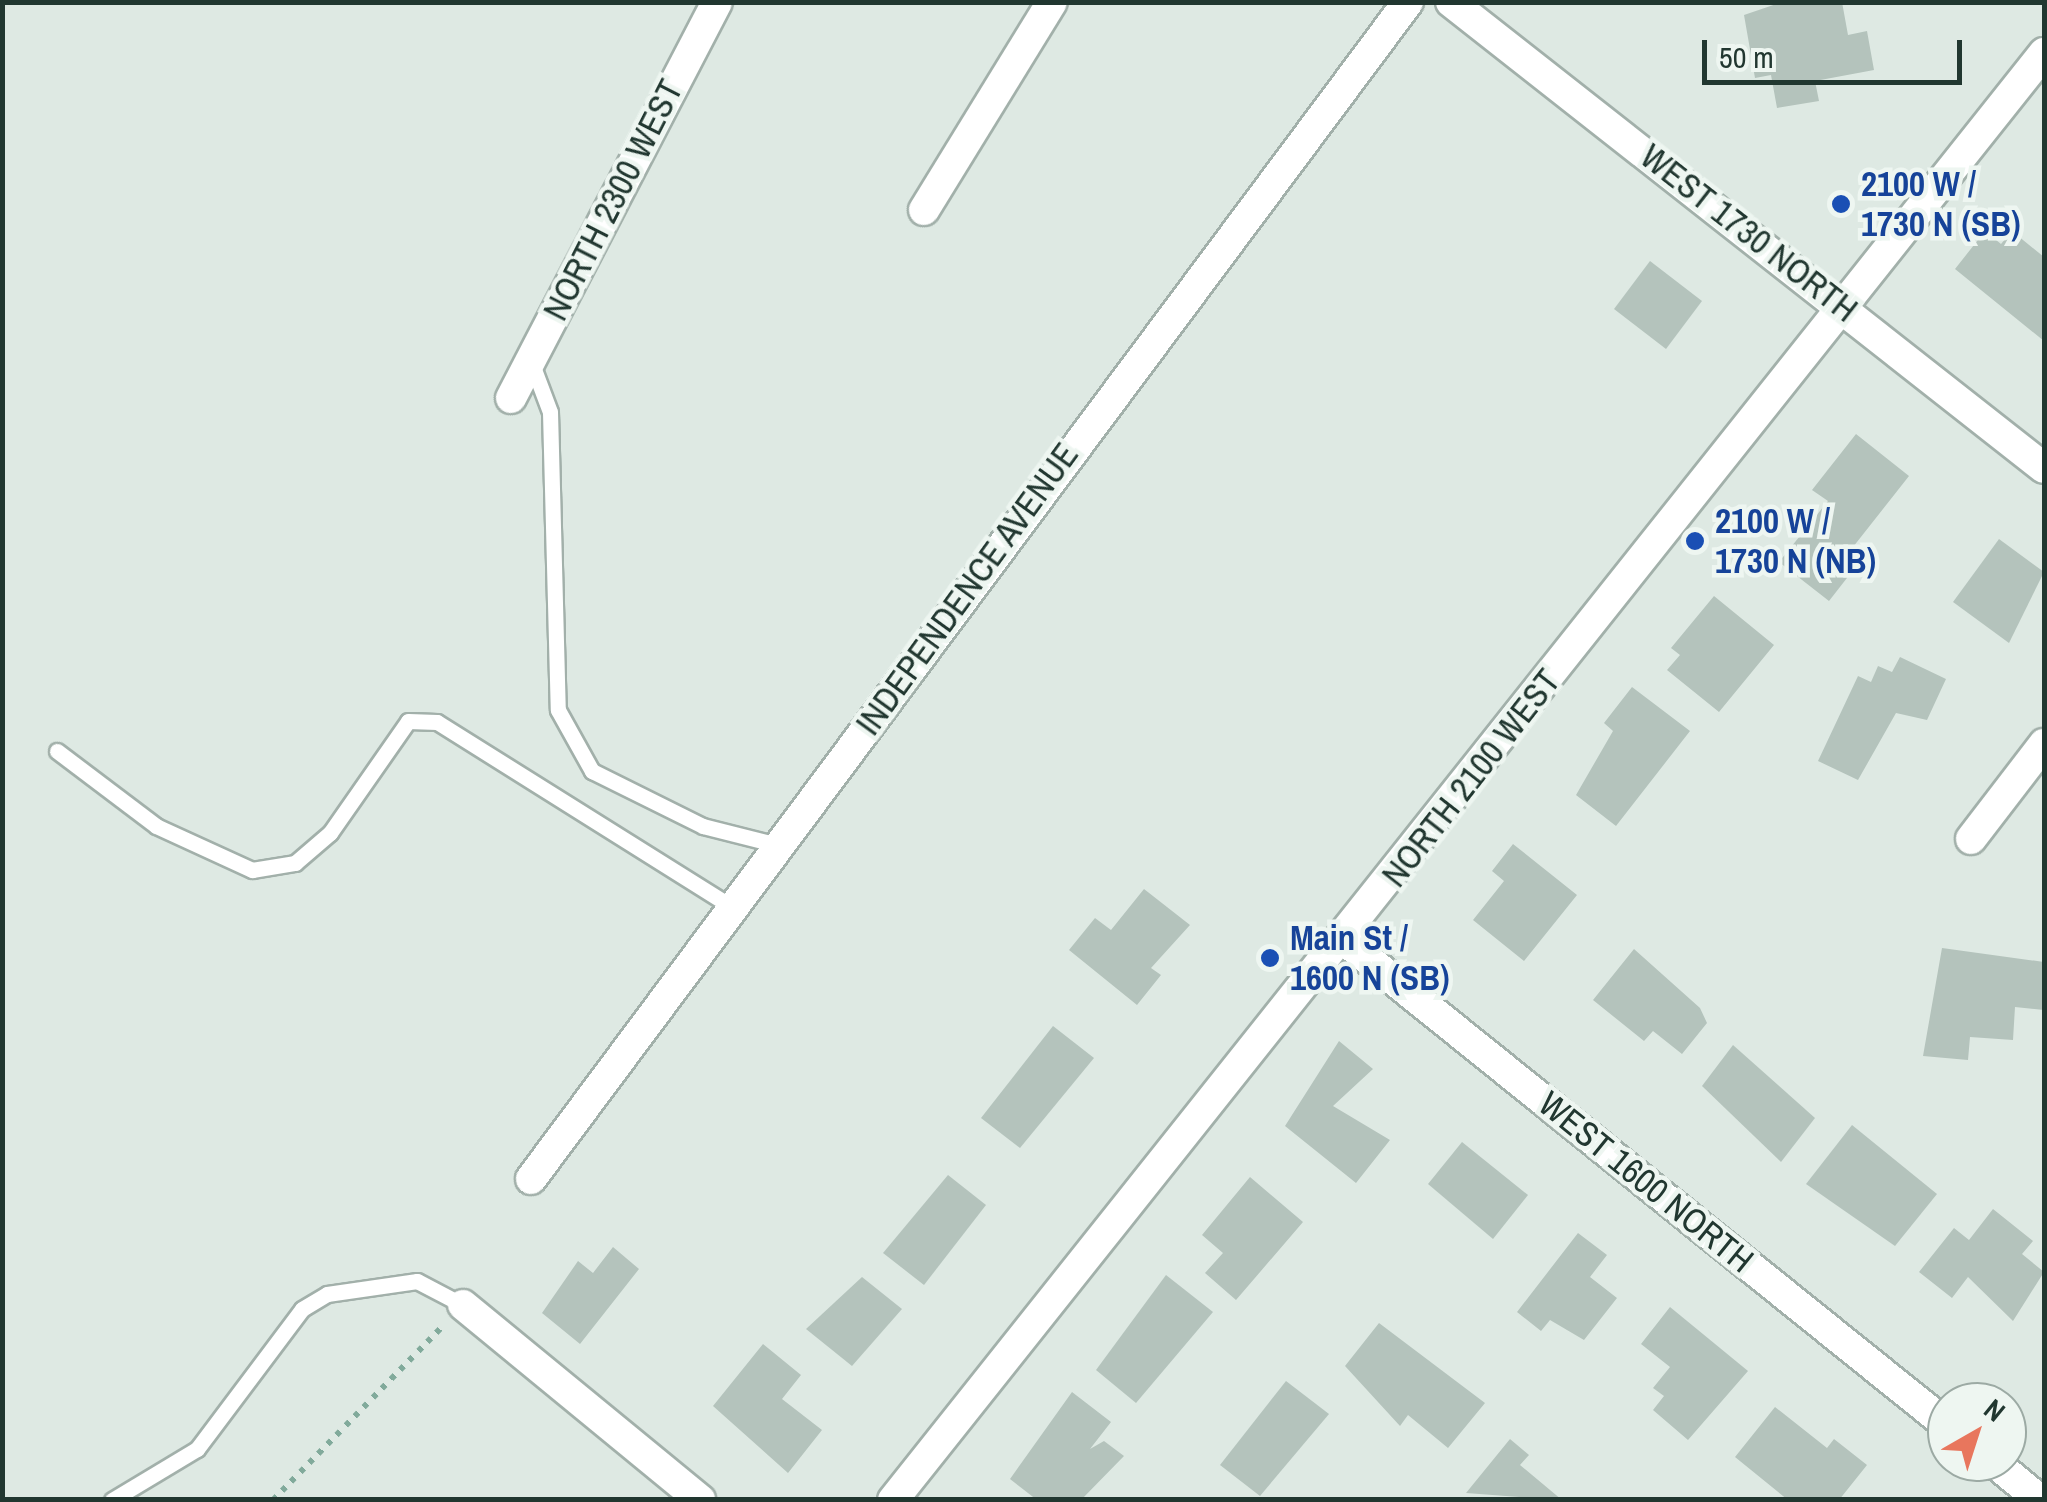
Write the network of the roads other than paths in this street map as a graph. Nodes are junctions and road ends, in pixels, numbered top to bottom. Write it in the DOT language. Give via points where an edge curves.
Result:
graph roads {
  1 [pos="717,2"];
  2 [pos="1052,2"];
  3 [pos="1408,2"];
  4 [pos="1451,2"];
  5 [pos="2044,53"];
  6 [pos="924,210"];
  7 [pos="1843,305"];
  8 [pos="530,360"];
  9 [pos="511,398"];
  10 [pos="2044,468"];
  11 [pos="2044,744"];
  12 [pos="57,751"];
  13 [pos="1972,839"];
  14 [pos="778,844"];
  15 [pos="732,907"];
  16 [pos="1344,940"];
  17 [pos="530,1179"];
  18 [pos="464,1306"];
  19 [pos="1927,1408"];
  20 [pos="2018,1482"];
  21 [pos="112,1500"];
  22 [pos="700,1500"];
  23 [pos="892,1500"];
  24 [pos="2040,1500"];
  1 -- 8 [label="street, NORTH 2300 WEST"];
  2 -- 6 [label="street"];
  3 -- 14 [label="street, INDEPENDENCE AVENUE"];
  4 -- 7 [label="street, WEST 1730 NORTH"];
  5 -- 7 [label="street, NORTH 2100 WEST"];
  7 -- 10 [label="street, WEST 1730 NORTH"];
  7 -- 16 [label="street, NORTH 2100 WEST"];
  8 -- 9 [label="street, NORTH 2300 WEST"];
  8 -- 14 [label="lane" via="550,412 558,710 592,771 703,826"];
  11 -- 13 [label="street"];
  12 -- 15 [label="lane" via="156,826 252,870 295,863 330,833 408,721 437,722"];
  14 -- 15 [label="street, INDEPENDENCE AVENUE"];
  15 -- 17 [label="street, INDEPENDENCE AVENUE"];
  16 -- 19 [label="street, WEST 1600 NORTH"];
  16 -- 23 [label="street, NORTH 2100 WEST"];
  18 -- 21 [label="lane" via="417,1280 327,1294 302,1310 197,1449"];
  18 -- 22 [label="street"];
  20 -- 24 [label="street"];
}
